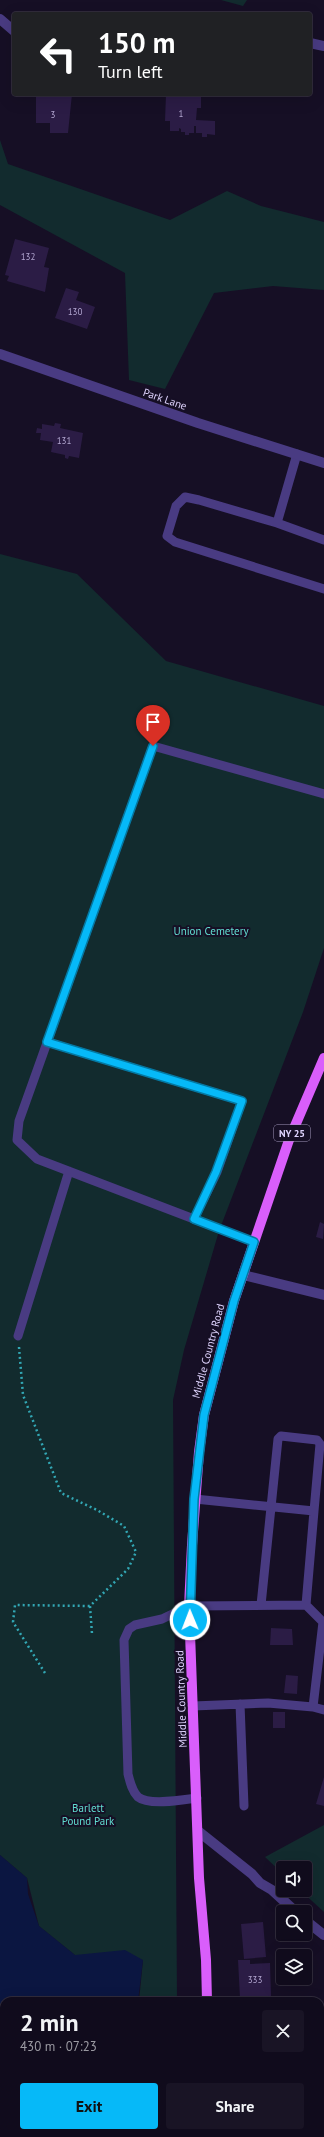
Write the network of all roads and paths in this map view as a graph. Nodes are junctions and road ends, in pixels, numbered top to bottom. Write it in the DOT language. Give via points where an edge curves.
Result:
graph roads {
  1 [pos="0,19"];
  2 [pos="12,29"];
  3 [pos="312,43"];
  4 [pos="324,46"];
  5 [pos="0,354"];
  6 [pos="297,454"];
  7 [pos="324,463"];
  8 [pos="277,523"];
  9 [pos="324,540"];
  10 [pos="324,590"];
  11 [pos="324,794"];
  12 [pos="47,1042"];
  13 [pos="324,1058"];
  14 [pos="69,1171"];
  15 [pos="194,1219"];
  16 [pos="254,1242"];
  17 [pos="243,1275"];
  18 [pos="324,1295"];
  19 [pos="18,1336"];
  20 [pos="194,1499"];
  21 [pos="272,1507"];
  22 [pos="314,1511"];
  23 [pos="261,1605"];
  24 [pos="306,1605"];
  25 [pos="90,1606"];
  26 [pos="189,1606"];
  27 [pos="92,1634"];
  28 [pos="45,1673"];
  29 [pos="240,1704"];
  30 [pos="192,1706"];
  31 [pos="313,1706"];
  32 [pos="324,1710"];
  33 [pos="197,1798"];
  34 [pos="244,1806"];
  35 [pos="198,1831"];
  36 [pos="288,1905"];
  37 [pos="312,1926"];
  38 [pos="324,1935"];
  39 [pos="207,1997"];
  1 -- 2 [label="street"];
  3 -- 4 [label="street"];
  5 -- 6 [label="street, Park Lane" via="198,423"];
  6 -- 7 [label="street, Park Lane"];
  6 -- 8 [label="lane"];
  8 -- 9 [label="lane"];
  8 -- 10 [label="lane" via="185,497 176,506 167,536 176,542"];
  11 -- 12 [label="lane" via="153,746"];
  12 -- 14 [label="lane" via="19,1121 17,1140 37,1159"];
  12 -- 15 [label="lane" via="242,1101 216,1172"];
  13 -- 16 [label="main road, Middle Country Road / NY 25" via="289,1140"];
  14 -- 15 [label="lane"];
  14 -- 19 [label="lane"];
  15 -- 16 [label="lane"];
  16 -- 17 [label="main road, Middle Country Road / NY 25"];
  17 -- 18 [label="street"];
  17 -- 20 [label="main road, Middle Country Road / NY 25" via="204,1415"];
  19 -- 25 [label="path" via="23,1395 61,1493 124,1526 136,1552 128,1569"];
  20 -- 21 [label="lane"];
  20 -- 26 [label="main road, Middle Country Road / NY 25"];
  21 -- 22 [label="lane"];
  21 -- 22 [label="lane" via="278,1439 281,1436 317,1440 320,1444"];
  21 -- 23 [label="lane"];
  22 -- 24 [label="lane"];
  23 -- 24 [label="lane"];
  23 -- 26 [label="lane"];
  24 -- 31 [label="lane" via="323,1622"];
  25 -- 27 [label="path"];
  25 -- 28 [label="path" via="15,1605 13,1622"];
  26 -- 30 [label="main road, Middle Country Road / NY 25"];
  26 -- 33 [label="lane" via="162,1618 136,1625 126,1634 124,1640 128,1774 135,1792 143,1799 162,1802"];
  29 -- 30 [label="lane"];
  29 -- 31 [label="lane"];
  29 -- 34 [label="lane"];
  30 -- 33 [label="main road, Middle Country Road / NY 25"];
  31 -- 32 [label="lane"];
  33 -- 35 [label="main road, Middle Country Road / NY 25"];
  35 -- 36 [label="street"];
  35 -- 39 [label="main road, Middle Country Road / NY 25"];
  37 -- 38 [label="street"];
}
